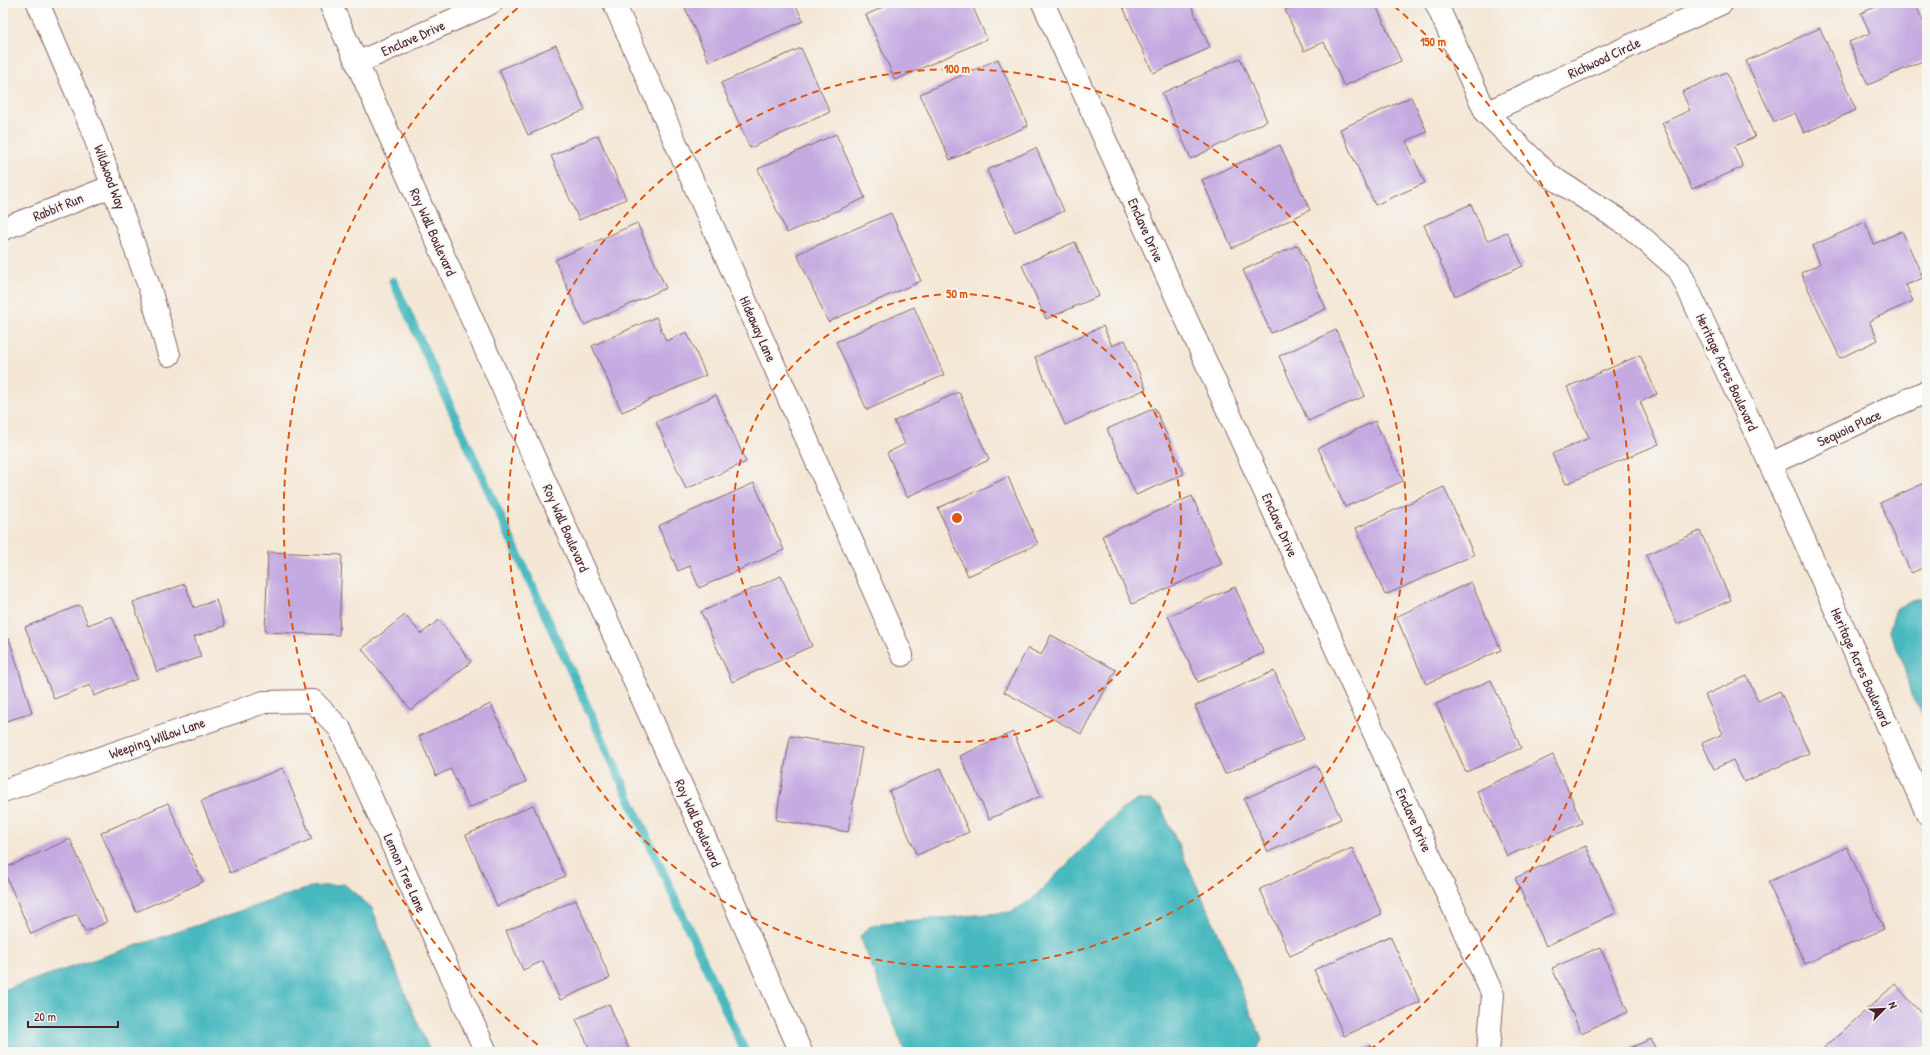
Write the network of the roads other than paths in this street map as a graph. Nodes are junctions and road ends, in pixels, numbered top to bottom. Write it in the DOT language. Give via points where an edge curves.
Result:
graph roads {
  1 [pos="38,3"];
  2 [pos="330,3"];
  3 [pos="491,3"];
  4 [pos="614,3"];
  5 [pos="1042,3"];
  6 [pos="1436,3"];
  7 [pos="1722,3"];
  8 [pos="357,63"];
  9 [pos="1486,113"];
  10 [pos="113,186"];
  11 [pos="3,229"];
  12 [pos="169,355"];
  13 [pos="1927,391"];
  14 [pos="1770,464"];
  15 [pos="902,655"];
  16 [pos="313,701"];
  17 [pos="3,791"];
  18 [pos="1927,813"];
  19 [pos="486,1052"];
  20 [pos="802,1052"];
  21 [pos="1488,1052"];
  1 -- 10 [label="street, Wildwood Way" via="92,127"];
  2 -- 8 [label="street, Roy Wall Boulevard"];
  3 -- 8 [label="street, Enclave Drive"];
  4 -- 15 [label="street, Hideaway Lane"];
  5 -- 21 [label="street, Enclave Drive" via="1493,995"];
  6 -- 9 [label="street, Heritage Acres Boulevard"];
  7 -- 9 [label="street, Richwood Circle"];
  8 -- 20 [label="street, Roy Wall Boulevard"];
  9 -- 14 [label="street, Heritage Acres Boulevard" via="1550,176 1629,226 1679,270"];
  10 -- 11 [label="street, Rabbit Run"];
  10 -- 12 [label="street, Wildwood Way" via="149,286"];
  13 -- 14 [label="street, Sequoia Place"];
  14 -- 18 [label="street, Heritage Acres Boulevard"];
  16 -- 17 [label="street, Weeping Willow Lane" via="264,702"];
  16 -- 19 [label="street, Lemon Tree Lane" via="340,729"];
}
